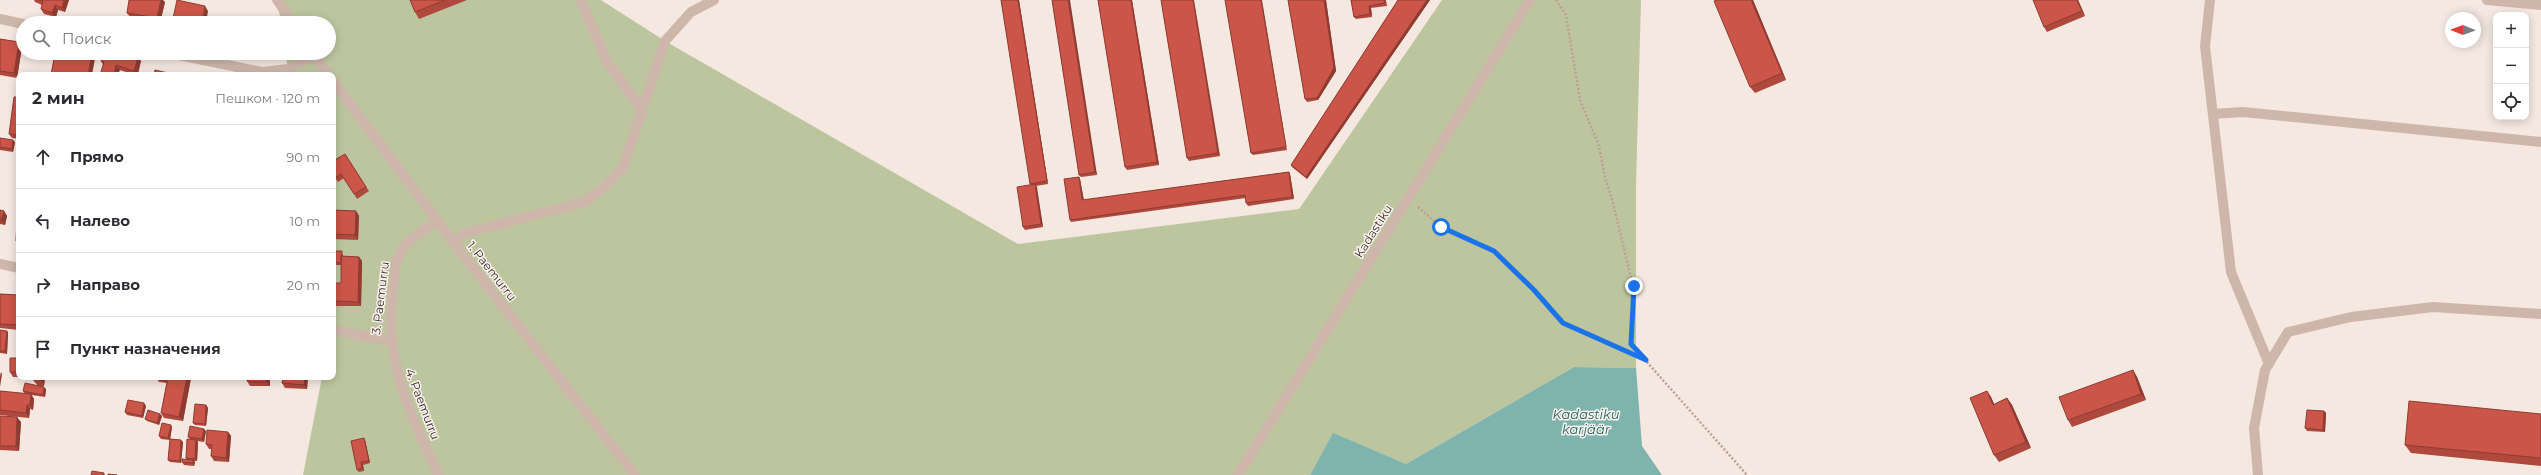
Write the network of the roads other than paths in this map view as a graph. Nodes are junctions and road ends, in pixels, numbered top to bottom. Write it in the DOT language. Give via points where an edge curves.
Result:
graph roads {
  1 [pos="277,0"];
  2 [pos="581,0"];
  3 [pos="713,0"];
  4 [pos="1530,0"];
  5 [pos="2210,0"];
  6 [pos="2487,0"];
  7 [pos="2541,5"];
  8 [pos="287,16"];
  9 [pos="0,19"];
  10 [pos="16,22"];
  11 [pos="203,60"];
  12 [pos="303,60"];
  13 [pos="318,60"];
  14 [pos="262,72"];
  15 [pos="262,72"];
  16 [pos="327,72"];
  17 [pos="336,85"];
  18 [pos="643,111"];
  19 [pos="2213,114"];
  20 [pos="2541,142"];
  21 [pos="437,221"];
  22 [pos="454,243"];
  23 [pos="0,264"];
  24 [pos="16,267"];
  25 [pos="2541,314"];
  26 [pos="336,331"];
  27 [pos="390,341"];
  28 [pos="2269,364"];
  29 [pos="439,475"];
  30 [pos="635,475"];
  31 [pos="1238,475"];
  32 [pos="2258,475"];
  1 -- 8 [label="street"];
  2 -- 18 [label="street" via="607,62"];
  3 -- 18 [label="street" via="691,12 665,41"];
  4 -- 31 [label="street, Kadastiku"];
  5 -- 19 [label="street" via="2206,46"];
  6 -- 7 [label="street"];
  9 -- 10 [label="street"];
  11 -- 15 [label="street"];
  12 -- 14 [label="street" via="288,69"];
  13 -- 16 [label="street"];
  17 -- 21 [label="street, 1. Paemurru"];
  18 -- 22 [label="street" via="623,167 605,188 584,202 465,233"];
  19 -- 20 [label="street" via="2243,112"];
  19 -- 28 [label="street" via="2231,272"];
  21 -- 22 [label="street, 1. Paemurru"];
  21 -- 27 [label="street, 3. Paemurru" via="411,240 398,256 391,295"];
  22 -- 30 [label="street, 1. Paemurru"];
  23 -- 24 [label="street"];
  25 -- 28 [label="street" via="2433,307 2351,317 2288,332"];
  26 -- 27 [label="street, 3. Paemurru"];
  27 -- 29 [label="street, 4. Paemurru" via="402,390"];
  28 -- 32 [label="street" via="2265,370 2254,428"];
}
